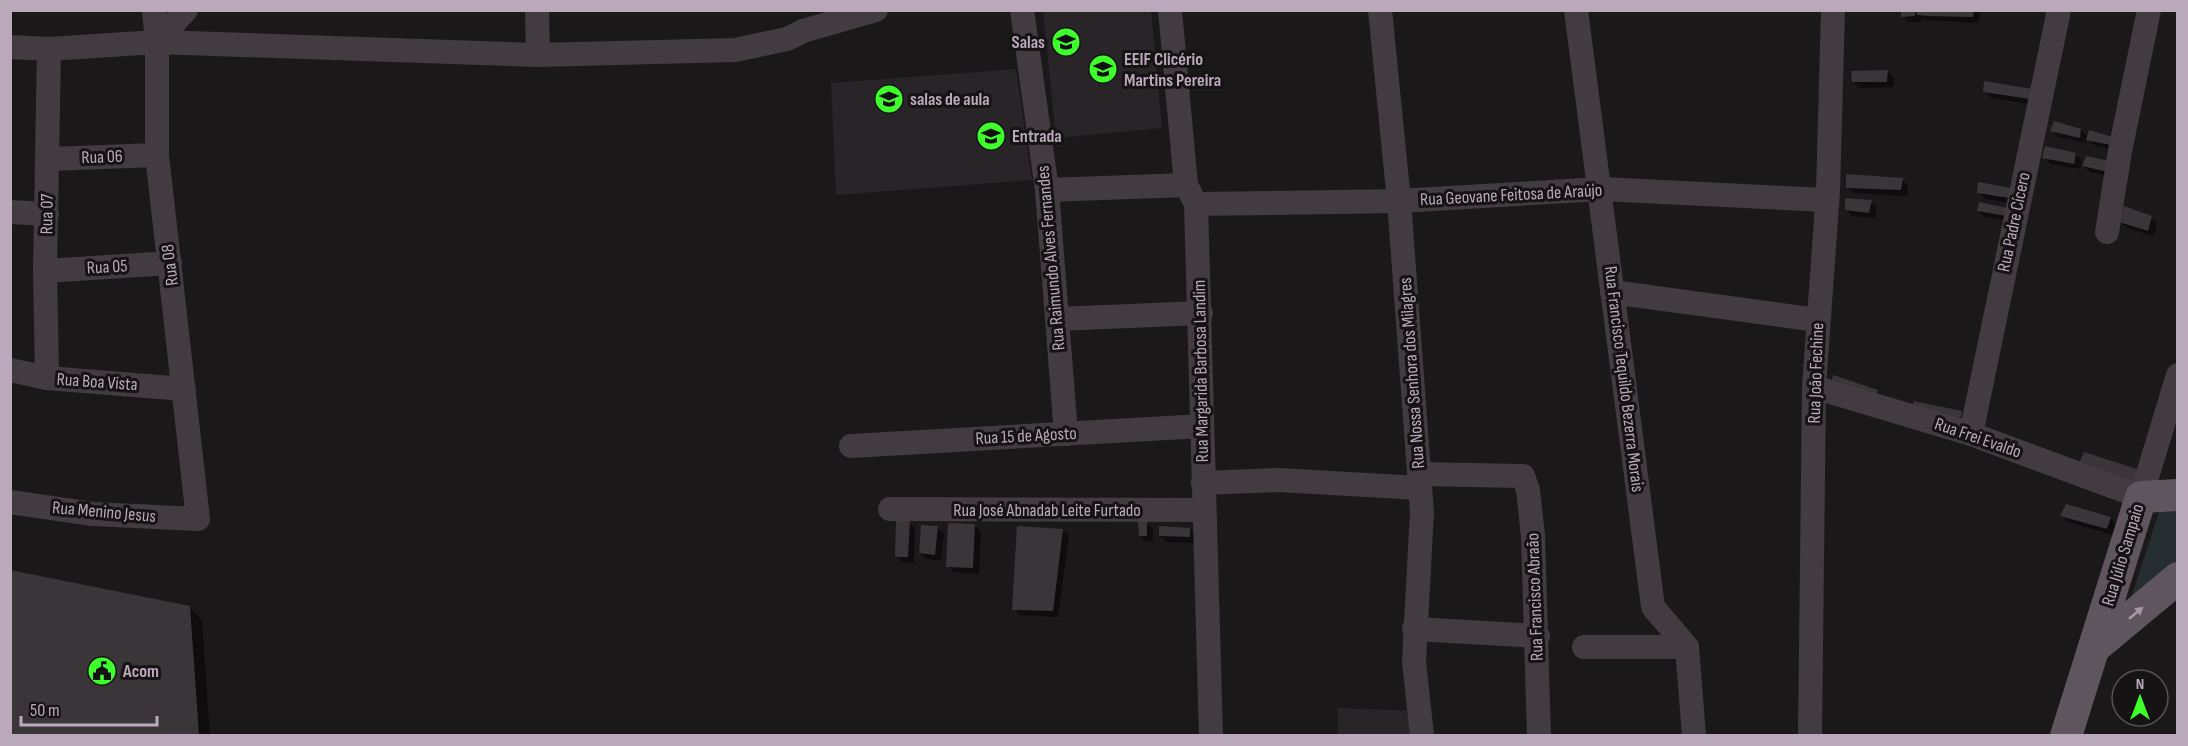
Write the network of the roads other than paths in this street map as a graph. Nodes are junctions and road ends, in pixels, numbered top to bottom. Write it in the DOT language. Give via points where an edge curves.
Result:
graph roads {
  1 [pos="154,10"];
  2 [pos="186,10"];
  3 [pos="537,10"];
  4 [pos="876,10"];
  5 [pos="1022,10"];
  6 [pos="1170,10"];
  7 [pos="1380,10"];
  8 [pos="1576,10"];
  9 [pos="1833,10"];
  10 [pos="2059,10"];
  11 [pos="2149,10"];
  12 [pos="157,42"];
  13 [pos="10,47"];
  14 [pos="49,49"];
  15 [pos="538,55"];
  16 [pos="157,155"];
  17 [pos="48,159"];
  18 [pos="1601,189"];
  19 [pos="1047,190"];
  20 [pos="1191,195"];
  21 [pos="1826,200"];
  22 [pos="1399,201"];
  23 [pos="10,212"];
  24 [pos="47,214"];
  25 [pos="2107,232"];
  26 [pos="170,263"];
  27 [pos="45,271"];
  28 [pos="1612,292"];
  29 [pos="1201,313"];
  30 [pos="1057,319"];
  31 [pos="1817,320"];
  32 [pos="10,370"];
  33 [pos="2178,375"];
  34 [pos="47,378"];
  35 [pos="1814,387"];
  36 [pos="184,389"];
  37 [pos="1202,426"];
  38 [pos="1066,434"];
  39 [pos="1971,434"];
  40 [pos="851,446"];
  41 [pos="1420,481"];
  42 [pos="1203,483"];
  43 [pos="2178,495"];
  44 [pos="2141,497"];
  45 [pos="10,502"];
  46 [pos="890,509"];
  47 [pos="1204,510"];
  48 [pos="198,519"];
  49 [pos="2178,578"];
  50 [pos="1414,629"];
  51 [pos="1538,636"];
  52 [pos="1687,646"];
  53 [pos="1584,647"];
  54 [pos="2094,648"];
  55 [pos="1211,735"];
  56 [pos="1422,735"];
  57 [pos="1539,735"];
  58 [pos="1694,735"];
  59 [pos="1810,735"];
  60 [pos="2066,735"];
  1 -- 12 [label="street, Rua 08"];
  2 -- 12 [label="street"];
  3 -- 15 [label="street"];
  4 -- 15 [label="street" via="787,39 735,50"];
  5 -- 19 [label="street, Rua Raimundo Alves Fernandes"];
  6 -- 20 [label="street, Rua Margarida Barbosa Landim"];
  7 -- 22 [label="street, Rua Nossa Senhora dos Milagres"];
  8 -- 18 [label="street, Rua Francisco Tequildo Bezerra Morais"];
  9 -- 21 [label="street, Rua João Fechine"];
  10 -- 39 [label="street, Rua Padre Cícero"];
  11 -- 25 [label="street"];
  12 -- 14 [label="street"];
  12 -- 15 [label="street"];
  12 -- 16 [label="street, Rua 08"];
  13 -- 14 [label="street"];
  14 -- 17 [label="street, Rua 07"];
  16 -- 17 [label="street, Rua 06"];
  16 -- 26 [label="street, Rua 08"];
  17 -- 24 [label="street, Rua 07"];
  18 -- 21 [label="street, Rua Geovane Feitosa de Araújo"];
  18 -- 22 [label="street, Rua Geovane Feitosa de Araújo"];
  18 -- 28 [label="street, Rua Francisco Tequildo Bezerra Morais"];
  19 -- 20 [label="street, Rua Geovane Feitosa de Araújo"];
  19 -- 30 [label="street, Rua Raimundo Alves Fernandes"];
  20 -- 22 [label="street, Rua Geovane Feitosa de Araújo"];
  20 -- 29 [label="street, Rua Margarida Barbosa Landim"];
  21 -- 31 [label="street, Rua João Fechine"];
  22 -- 41 [label="street, Rua Nossa Senhora dos Milagres"];
  23 -- 24 [label="street"];
  24 -- 27 [label="street, Rua 07"];
  26 -- 27 [label="street, Rua 05"];
  26 -- 36 [label="street, Rua 08"];
  27 -- 34 [label="street, Rua 07"];
  28 -- 31 [label="street"];
  28 -- 52 [label="street, Rua Francisco Tequildo Bezerra Morais" via="1653,607"];
  29 -- 30 [label="street"];
  29 -- 37 [label="street, Rua Margarida Barbosa Landim"];
  30 -- 38 [label="street, Rua Raimundo Alves Fernandes"];
  31 -- 35 [label="street, Rua João Fechine"];
  32 -- 34 [label="street, Rua Boa Vista"];
  33 -- 44 [label="street, Rua Júlio Sampaio"];
  34 -- 36 [label="street, Rua Boa Vista"];
  35 -- 39 [label="street, Rua Frei Evaldo"];
  35 -- 59 [label="street, Rua João Fechine"];
  36 -- 48 [label="street, Rua 08"];
  37 -- 38 [label="street, Rua 15 de Agosto"];
  37 -- 42 [label="street, Rua Margarida Barbosa Landim"];
  38 -- 40 [label="street, Rua 15 de Agosto"];
  39 -- 44 [label="street, Rua Frei Evaldo"];
  41 -- 42 [label="street"];
  41 -- 50 [label="street, Rua Nossa Senhora dos Milagres" via="1422,513"];
  41 -- 51 [label="street, Rua Francisco Abraão" via="1523,476 1533,536"];
  42 -- 47 [label="street, Rua Margarida Barbosa Landim"];
  43 -- 44 [label="main road"];
  44 -- 54 [label="main road, Rua Júlio Sampaio"];
  45 -- 48 [label="street, Rua Menino Jesus" via="93,514"];
  46 -- 47 [label="street, Rua José Abnadab Leite Furtado"];
  47 -- 55 [label="street, Rua Margarida Barbosa Landim"];
  54 -- 49 [label="main road, one-way"];
  50 -- 51 [label="street"];
  50 -- 56 [label="street, Rua Nossa Senhora dos Milagres"];
  51 -- 57 [label="street, Rua Francisco Abraão"];
  52 -- 53 [label="street"];
  52 -- 58 [label="street"];
  54 -- 60 [label="main road, Rua Júlio Sampaio"];
}
